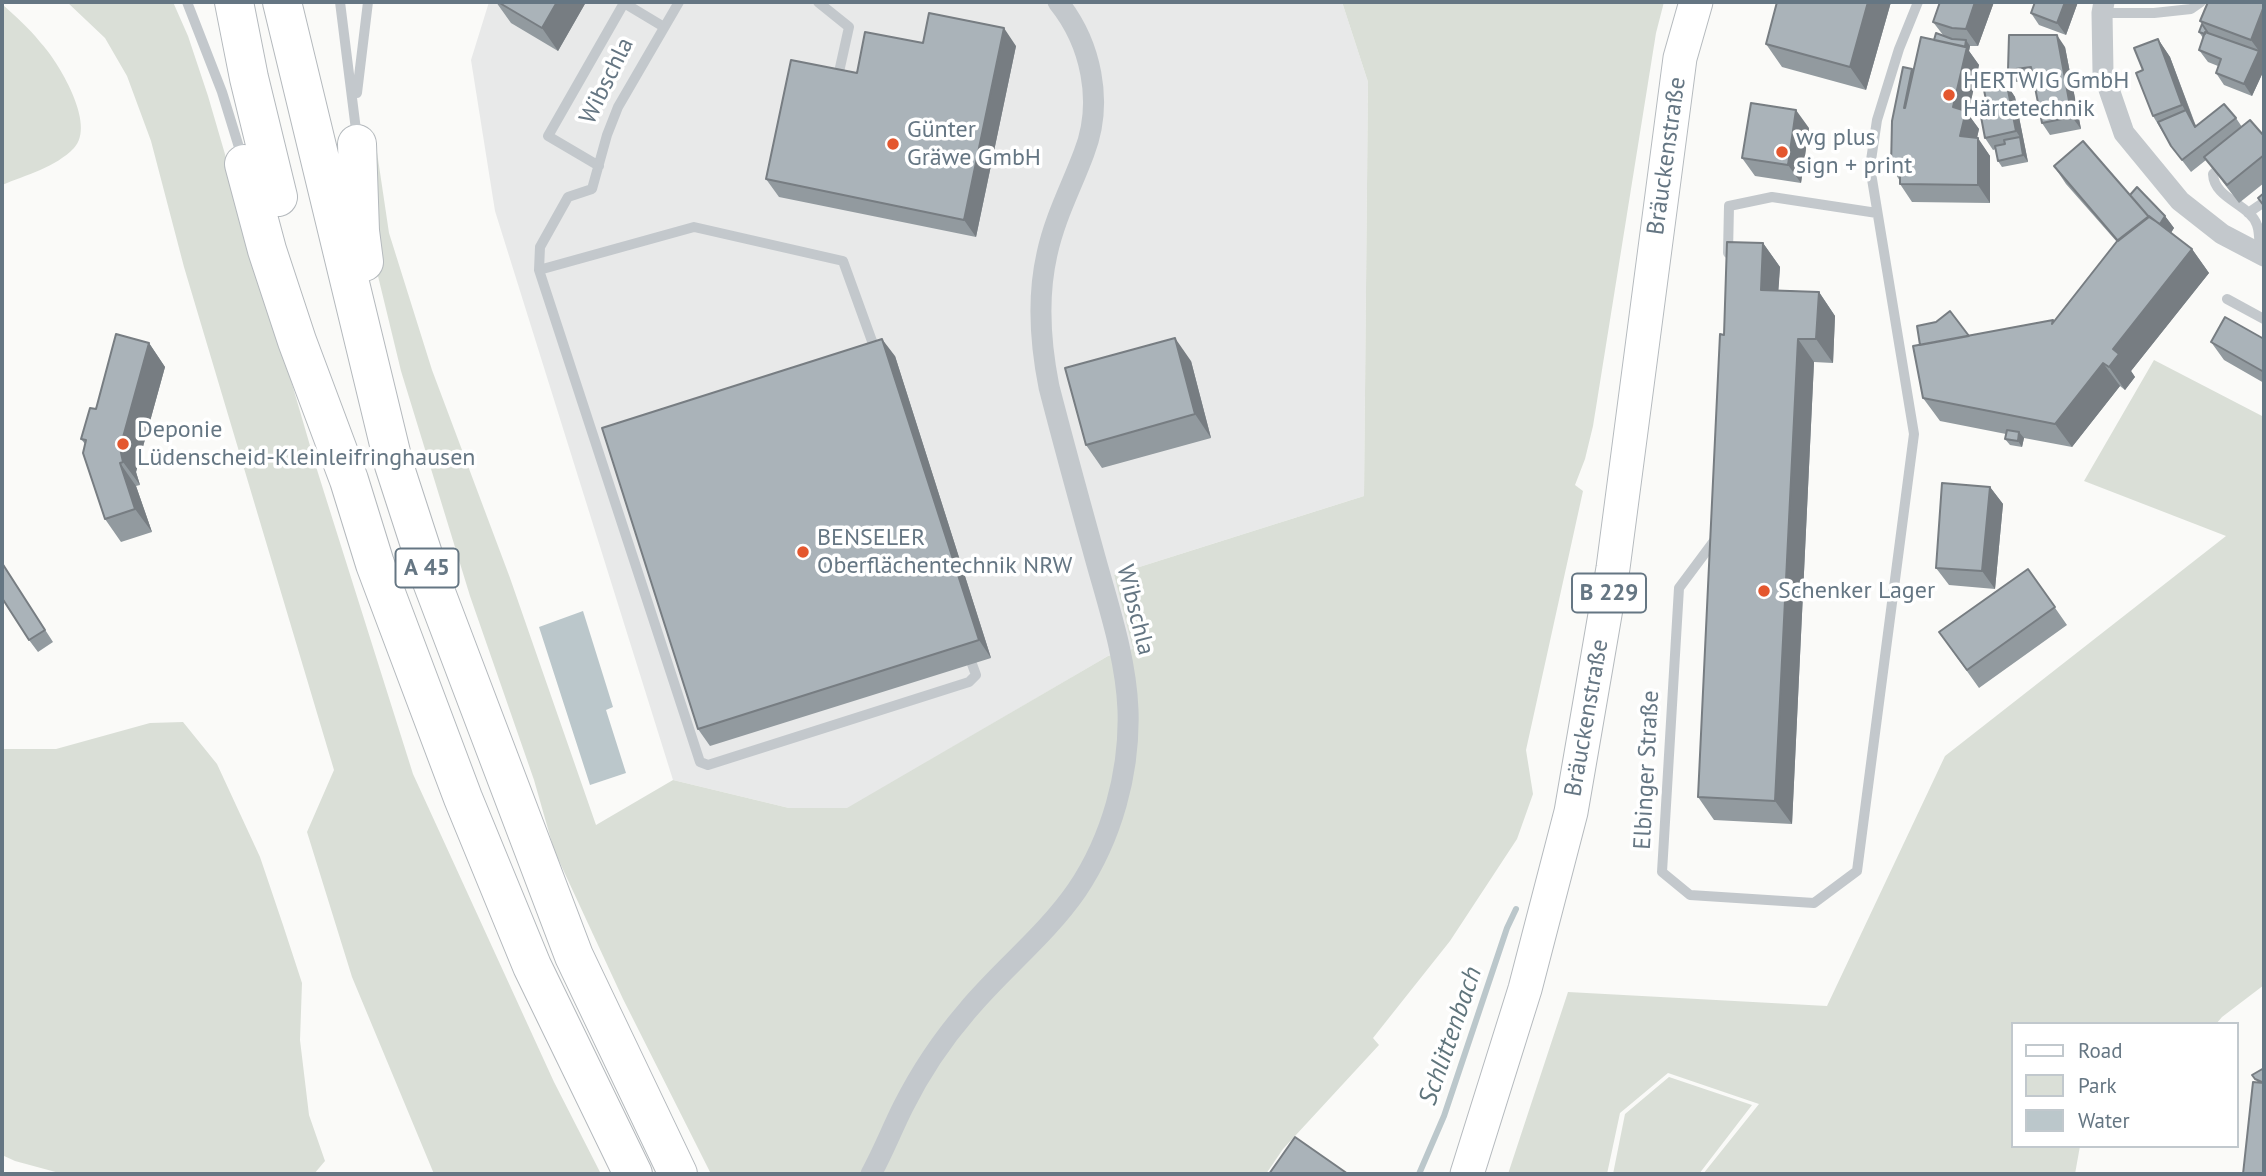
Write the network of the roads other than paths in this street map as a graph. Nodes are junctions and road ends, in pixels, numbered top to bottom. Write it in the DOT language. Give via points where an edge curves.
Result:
graph roads {
  1 [pos="187,2"];
  2 [pos="234,2"];
  3 [pos="282,2"];
  4 [pos="340,2"];
  5 [pos="368,2"];
  6 [pos="679,2"];
  7 [pos="818,2"];
  8 [pos="1058,2"];
  9 [pos="1696,2"];
  10 [pos="1918,2"];
  11 [pos="2201,2"];
  12 [pos="2103,7"];
  13 [pos="664,26"];
  14 [pos="837,84"];
  15 [pos="356,127"];
  16 [pos="2233,157"];
  17 [pos="244,163"];
  18 [pos="599,166"];
  19 [pos="2264,202"];
  20 [pos="1877,213"];
  21 [pos="2248,213"];
  22 [pos="2262,255"];
  23 [pos="1728,261"];
  24 [pos="539,270"];
  25 [pos="2227,299"];
  26 [pos="2264,319"];
  27 [pos="879,361"];
  28 [pos="394,465"];
  29 [pos="349,481"];
  30 [pos="1721,533"];
  31 [pos="972,664"];
  32 [pos="633,1174"];
  33 [pos="678,1174"];
  34 [pos="871,1174"];
  35 [pos="1467,1174"];
  1 -- 17 [label="lane"];
  2 -- 29 [label="highway, A 45"];
  3 -- 28 [label="highway, A 45"];
  4 -- 15 [label="lane"];
  5 -- 15 [label="lane"];
  6 -- 13 [label="lane, Wibschla"];
  7 -- 14 [label="lane" via="849,27"];
  8 -- 34 [label="street, Wibschla" via="1082,42 1094,102 1085,151 1058,212 1047,252 1041,281 1042,350 1120,653 1128,710 1127,751 1115,809 1088,871 1054,920 966,1012 936,1052"];
  9 -- 35 [label="main road, Bräuckenstraße / B 229" via="1680,58 1614,568 1571,812 1525,989"];
  10 -- 20 [label="lane, Elbinger Straße" via="1877,120 1870,167"];
  11 -- 12 [label="lane" via="2191,9 2154,13"];
  12 -- 22 [label="street" via="2103,72 2124,133 2180,201 2222,234"];
  13 -- 18 [label="lane, Wibschla" via="618,107"];
  13 -- 18 [label="lane" via="624,3 548,136"];
  15 -- 28 [label="highway" via="360,231"];
  16 -- 21 [label="lane" via="2213,174 2213,181"];
  17 -- 29 [label="highway" via="284,302"];
  18 -- 24 [label="lane, Wibschla" via="592,189 568,197 540,247"];
  19 -- 21 [label="lane"];
  20 -- 23 [label="lane" via="1772,197 1729,206"];
  20 -- 30 [label="lane, Elbinger Straße" via="1914,434 1857,871 1814,903 1690,895 1662,872 1679,588"];
  21 -- 22 [label="lane" via="2257,222"];
  24 -- 27 [label="lane" via="694,227 843,261"];
  24 -- 31 [label="lane" via="700,762 708,765 969,682 976,675"];
  25 -- 26 [label="lane"];
  28 -- 33 [label="highway, A 45" via="441,608 574,956"];
  29 -- 32 [label="highway, A 45" via="375,564 463,798 532,965"];
}
